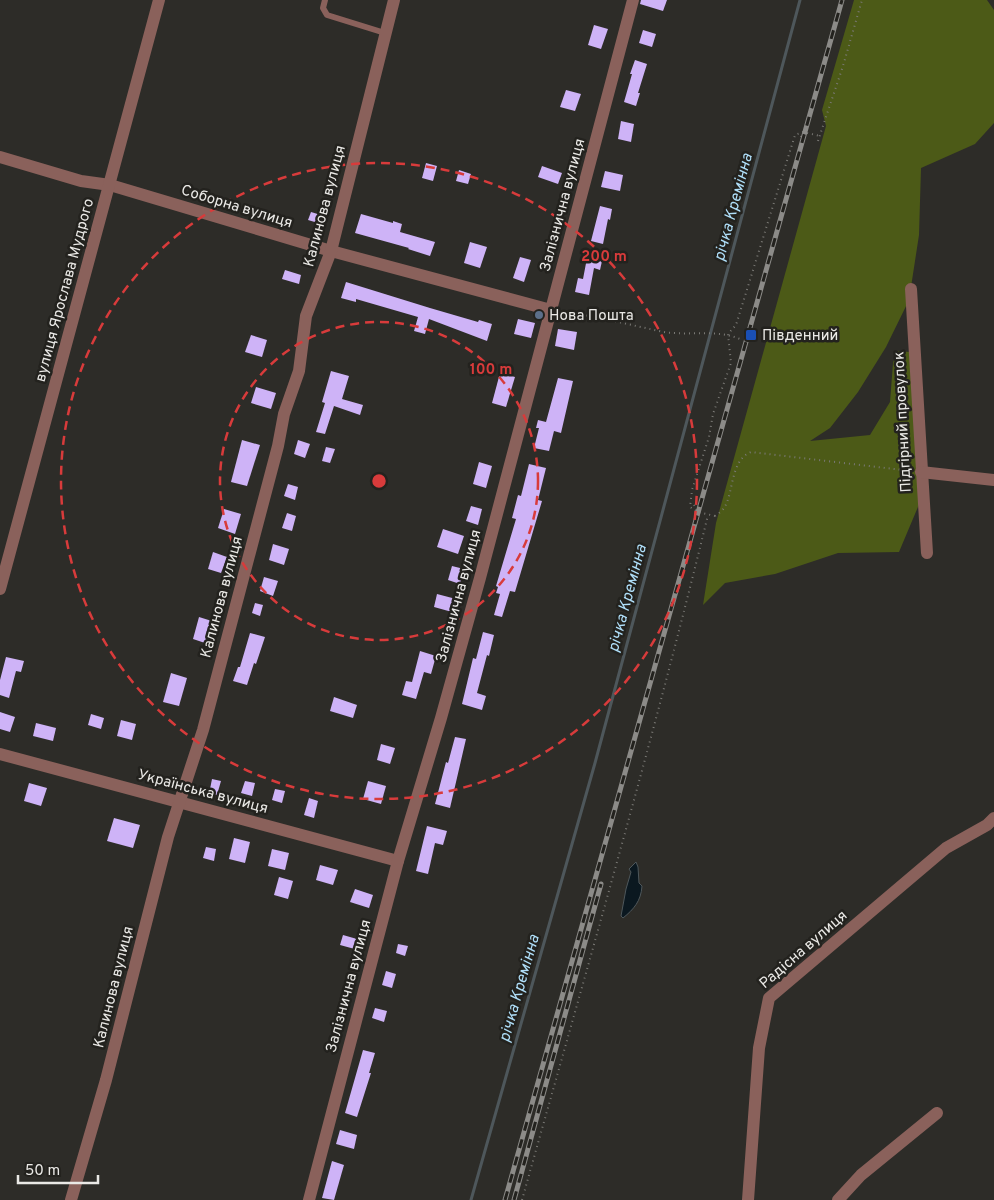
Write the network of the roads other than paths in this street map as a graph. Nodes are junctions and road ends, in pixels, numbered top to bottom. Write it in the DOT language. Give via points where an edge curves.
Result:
graph roads {
  1 [pos="159,0"];
  2 [pos="325,0"];
  3 [pos="394,0"];
  4 [pos="633,0"];
  5 [pos="385,33"];
  6 [pos="0,157"];
  7 [pos="110,185"];
  8 [pos="331,251"];
  9 [pos="911,289"];
  10 [pos="552,310"];
  11 [pos="921,472"];
  12 [pos="994,480"];
  13 [pos="927,553"];
  14 [pos="0,589"];
  15 [pos="0,754"];
  16 [pos="180,802"];
  17 [pos="994,818"];
  18 [pos="398,861"];
  19 [pos="937,1113"];
  20 [pos="70,1200"];
  21 [pos="308,1200"];
  22 [pos="748,1200"];
  23 [pos="838,1200"];
  1 -- 7 [label="street, вулиця Ярослава Мудрого"];
  2 -- 5 [label="lane" via="326,14"];
  3 -- 5 [label="street, Калинова вулиця"];
  4 -- 10 [label="street, Залізнична вулиця"];
  5 -- 8 [label="street, Калинова вулиця"];
  6 -- 7 [label="street, Соборна вулиця"];
  7 -- 8 [label="street, Соборна вулиця"];
  7 -- 14 [label="street, вулиця Ярослава Мудрого"];
  8 -- 10 [label="street, Соборна вулиця"];
  8 -- 16 [label="street, Калинова вулиця" via="306,316 299,371 284,414 203,730"];
  9 -- 11 [label="street, Підгірний провулок"];
  10 -- 18 [label="street, Залізнична вулиця" via="441,718"];
  11 -- 12 [label="street"];
  11 -- 13 [label="street, Підгірний провулок"];
  15 -- 16 [label="street, Українська вулиця"];
  16 -- 18 [label="street, Українська вулиця"];
  16 -- 20 [label="street, Калинова вулиця" via="168,837 106,1080"];
  17 -- 22 [label="street, Радісна вулиця" via="946,848 769,998 759,1048"];
  18 -- 21 [label="street, Залізнична вулиця"];
  19 -- 23 [label="street" via="861,1175"];
}
